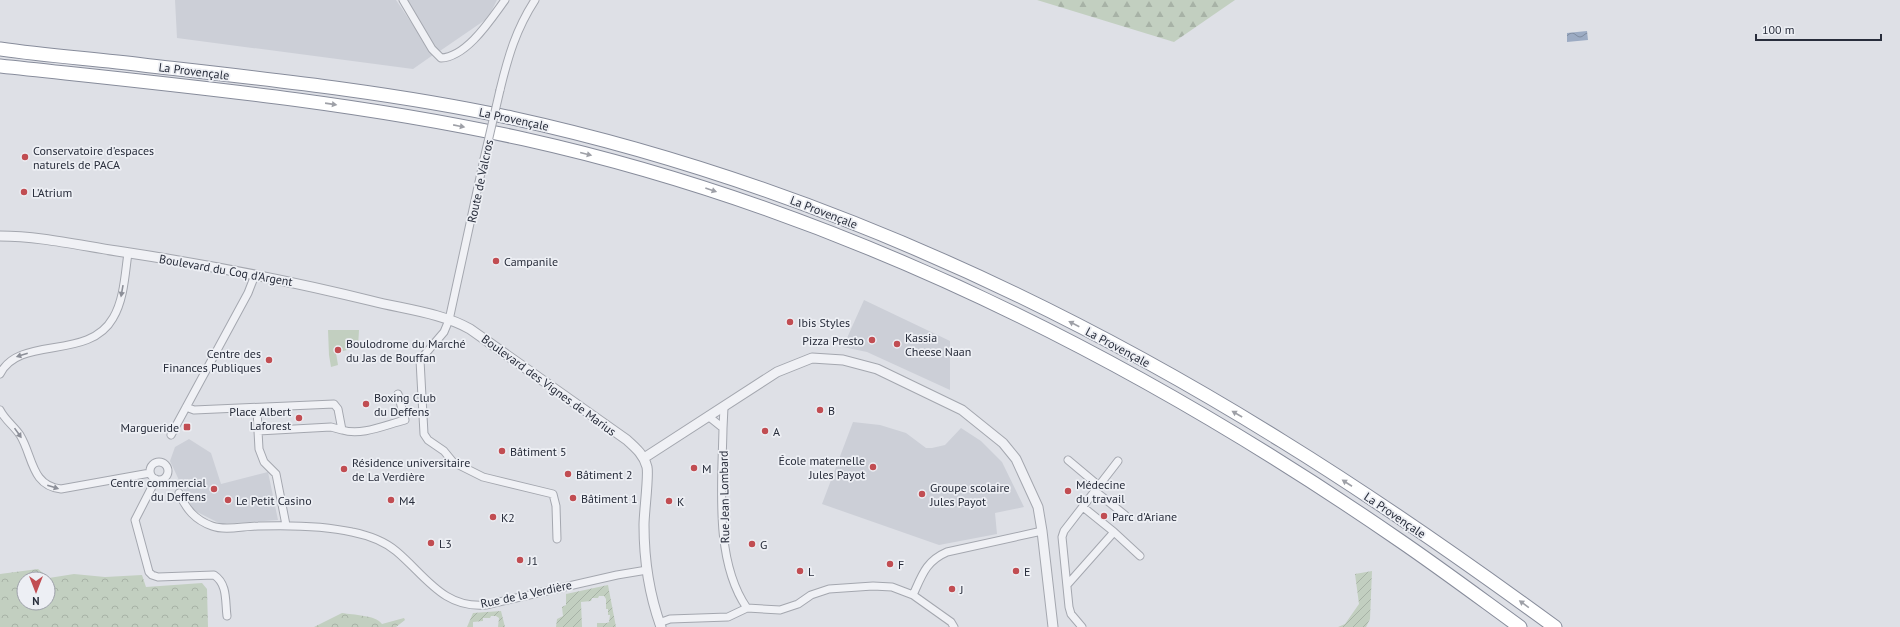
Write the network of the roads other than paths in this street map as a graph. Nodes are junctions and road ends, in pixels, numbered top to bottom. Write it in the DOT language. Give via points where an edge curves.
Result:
graph roads {
  1 [pos="403,0"];
  2 [pos="504,0"];
  3 [pos="535,0"];
  4 [pos="0,49"];
  5 [pos="0,66"];
  6 [pos="0,75"];
  7 [pos="311,102"];
  8 [pos="0,236"];
  9 [pos="128,253"];
  10 [pos="255,275"];
  11 [pos="449,320"];
  12 [pos="0,374"];
  13 [pos="398,394"];
  14 [pos="186,407"];
  15 [pos="724,407"];
  16 [pos="257,408"];
  17 [pos="0,410"];
  18 [pos="708,416"];
  19 [pos="723,428"];
  20 [pos="342,430"];
  21 [pos="258,431"];
  22 [pos="171,435"];
  23 [pos="644,458"];
  24 [pos="1068,460"];
  25 [pos="1118,461"];
  26 [pos="150,473"];
  27 [pos="156,479"];
  28 [pos="1097,489"];
  29 [pos="179,493"];
  30 [pos="1082,507"];
  31 [pos="1125,515"];
  32 [pos="286,525"];
  33 [pos="1042,531"];
  34 [pos="1114,532"];
  35 [pos="557,539"];
  36 [pos="1140,556"];
  37 [pos="647,570"];
  38 [pos="1067,586"];
  39 [pos="913,594"];
  40 [pos="747,608"];
  41 [pos="227,616"];
  42 [pos="660,625"];
  43 [pos="954,627"];
  44 [pos="1053,627"];
  45 [pos="1082,627"];
  46 [pos="1520,627"];
  47 [pos="1555,627"];
  1 -- 2 [label="street" via="432,49 441,58 448,58 483,31"];
  3 -- 11 [label="street, Route de Valcros, bridge" via="519,26 500,90"];
  47 -- 4 [label="highway, La Provençale, one-way" via="1386,508 1280,440 1156,367 1039,305 939,258 779,194 689,164 554,128 431,102"];
  5 -- 7 [label="highway, La Provençale"];
  6 -- 7 [label="highway"];
  7 -- 46 [label="highway, La Provençale, one-way" via="430,120 526,139 622,164 794,219 903,263 989,301 1067,340 1206,418 1316,485 1399,540"];
  8 -- 9 [label="street, Boulevard du Coq d'Argent"];
  9 -- 10 [label="street, Boulevard du Coq d'Argent"];
  9 -- 12 [label="street, one-way" via="120,303 108,327 87,340 15,358 7,363"];
  10 -- 11 [label="street, Boulevard du Coq d'Argent" via="330,290"];
  10 -- 14 [label="street" via="248,293"];
  11 -- 23 [label="street, Boulevard des Vignes de Marius" via="470,329 498,348 627,440"];
  11 -- 35 [label="street, Route de Valcros" via="444,332 420,360 424,434 453,462 483,477 553,494"];
  13 -- 20 [label="street" via="405,420 363,431"];
  14 -- 16 [label="street" via="194,410"];
  14 -- 22 [label="street"];
  15 -- 18 [label="street"];
  15 -- 19 [label="street, Rue Jean Lombard"];
  15 -- 33 [label="street" via="777,372 812,358 843,360 877,370 962,410 1003,443 1016,460 1038,507"];
  16 -- 20 [label="street" via="334,404 338,409"];
  16 -- 21 [label="street"];
  17 -- 26 [label="street, one-way" via="20,434 37,477 48,485 61,489"];
  18 -- 19 [label="street"];
  18 -- 23 [label="street"];
  19 -- 40 [label="street, Rue Jean Lombard" via="721,494 725,551 737,593"];
  20 -- 21 [label="street" via="331,427"];
  21 -- 32 [label="street" via="259,448 264,462 276,474"];
  23 -- 37 [label="street" via="648,469 644,526"];
  24 -- 28 [label="street"];
  25 -- 28 [label="street"];
  26 -- 27 [label="street"];
  26 -- 27 [label="street" via="153,464 165,464 168,474 162,479"];
  27 -- 41 [label="street" via="135,520 150,572 158,577 214,575 220,579 224,588"];
  28 -- 30 [label="street"];
  28 -- 31 [label="street"];
  29 -- 32 [label="street, Rue de la Verdière" via="189,512 213,526"];
  30 -- 34 [label="street"];
  30 -- 38 [label="street" via="1062,537"];
  32 -- 37 [label="street, Rue de la Verdière" via="322,527 374,539 395,550 450,599 475,605 486,605"];
  33 -- 39 [label="street" via="947,552 935,557"];
  33 -- 44 [label="street"];
  34 -- 36 [label="street"];
  34 -- 38 [label="street"];
  37 -- 42 [label="street" via="651,596"];
  38 -- 45 [label="street" via="1071,614"];
  39 -- 40 [label="street" via="892,587 844,587 829,589 780,610"];
  39 -- 43 [label="street" via="951,622"];
  40 -- 42 [label="street" via="728,617 676,619"];
}
